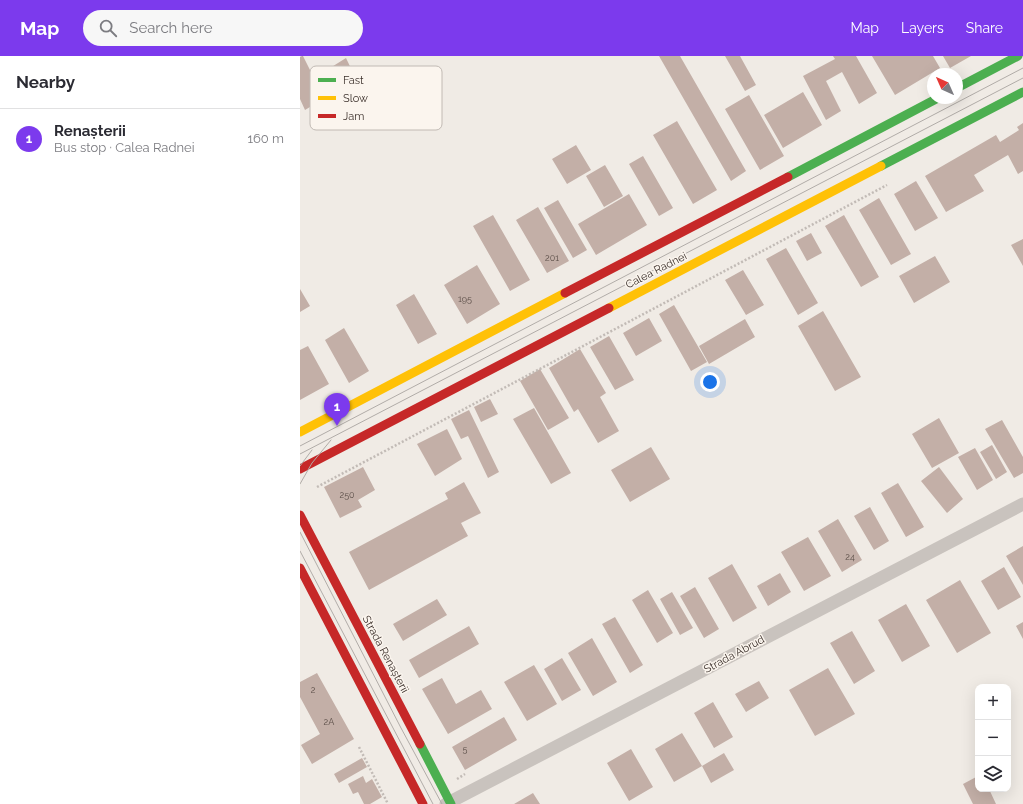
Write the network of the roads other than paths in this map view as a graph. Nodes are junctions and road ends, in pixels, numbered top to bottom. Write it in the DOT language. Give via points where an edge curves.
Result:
graph roads {
  1 [pos="1018,56"];
  2 [pos="963,85"];
  3 [pos="1022,93"];
  4 [pos="927,104"];
  5 [pos="300,432"];
  6 [pos="300,469"];
  7 [pos="1023,504"];
  8 [pos="300,515"];
  9 [pos="300,568"];
  10 [pos="449,803"];
  11 [pos="423,804"];
  1 -- 2 [label="main road"];
  3 -- 6 [label="main road, Calea Radnei"];
  4 -- 5 [label="main road, Calea Radnei"];
  7 -- 10 [label="street, Strada Abrud"];
  8 -- 10 [label="main road, Strada Renașterii"];
  9 -- 11 [label="main road"];
}
